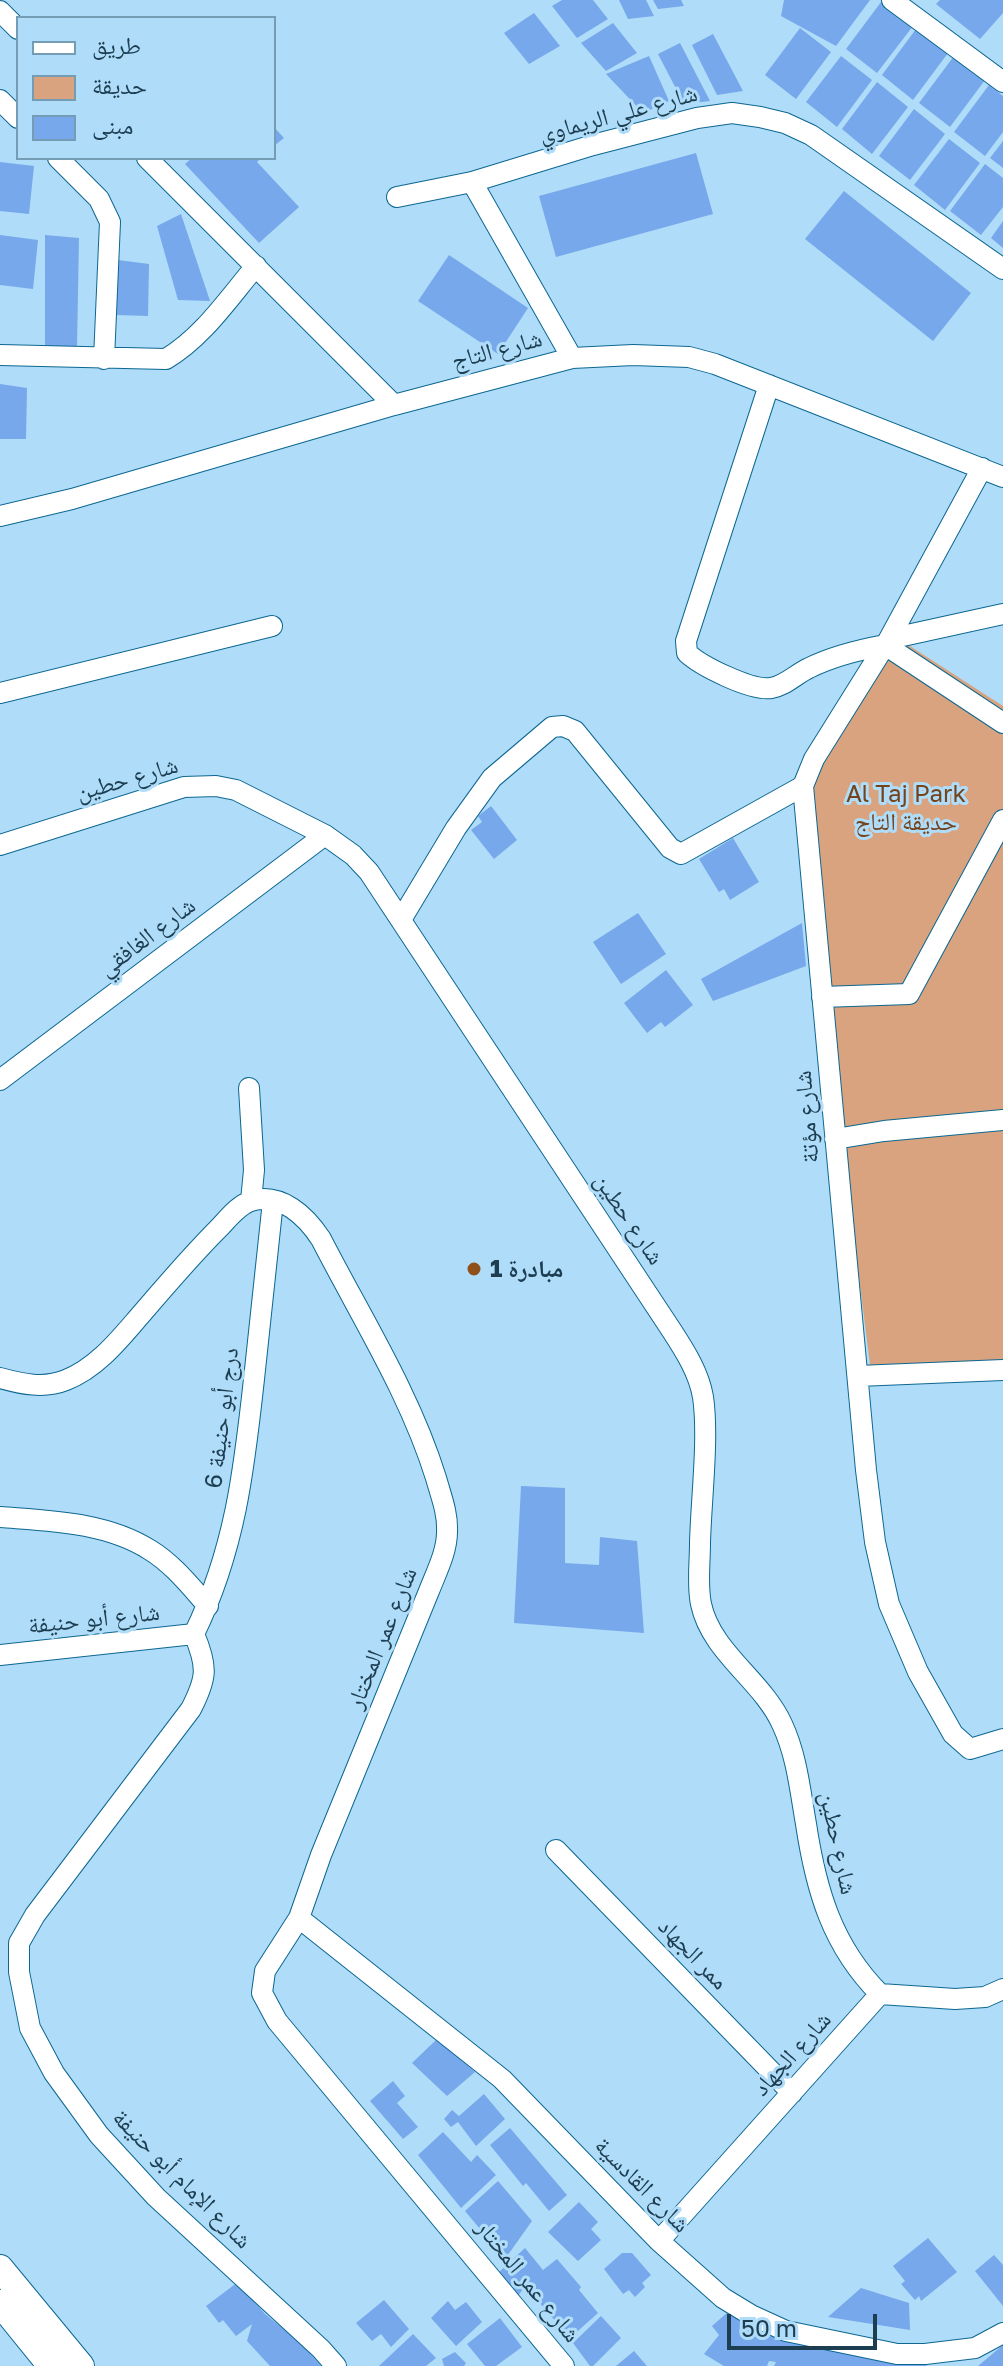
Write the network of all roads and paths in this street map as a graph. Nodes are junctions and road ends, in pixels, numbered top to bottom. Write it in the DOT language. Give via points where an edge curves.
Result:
graph roads {
  1 [pos="892,0"];
  2 [pos="0,11"];
  3 [pos="16,27"];
  4 [pos="1003,82"];
  5 [pos="0,100"];
  6 [pos="16,116"];
  7 [pos="60,160"];
  8 [pos="149,160"];
  9 [pos="472,182"];
  10 [pos="397,197"];
  11 [pos="256,266"];
  12 [pos="1003,269"];
  13 [pos="0,355"];
  14 [pos="572,358"];
  15 [pos="104,359"];
  16 [pos="769,385"];
  17 [pos="394,405"];
  18 [pos="982,468"];
  19 [pos="1003,477"];
  20 [pos="0,516"];
  21 [pos="1003,614"];
  22 [pos="272,626"];
  23 [pos="887,642"];
  24 [pos="0,693"];
  25 [pos="1003,723"];
  26 [pos="803,786"];
  27 [pos="1003,820"];
  28 [pos="325,835"];
  29 [pos="0,845"];
  30 [pos="402,918"];
  31 [pos="822,997"];
  32 [pos="0,1080"];
  33 [pos="249,1088"];
  34 [pos="1003,1120"];
  35 [pos="835,1139"];
  36 [pos="251,1201"];
  37 [pos="273,1201"];
  38 [pos="1003,1370"];
  39 [pos="858,1376"];
  40 [pos="0,1378"];
  41 [pos="0,1517"];
  42 [pos="208,1606"];
  43 [pos="194,1634"];
  44 [pos="1,1649"];
  45 [pos="1003,1739"];
  46 [pos="556,1850"];
  47 [pos="299,1918"];
  48 [pos="1003,1989"];
  49 [pos="880,1994"];
  50 [pos="792,2093"];
  51 [pos="659,2241"];
  52 [pos="0,2268"];
  53 [pos="0,2303"];
  54 [pos="1003,2333"];
  55 [pos="49,2350"];
  56 [pos="81,2366"];
  57 [pos="336,2366"];
  58 [pos="564,2366"];
  1 -- 4 [label="street"];
  2 -- 3 [label="street"];
  5 -- 6 [label="street"];
  7 -- 15 [label="street" via="99,199 110,222"];
  8 -- 11 [label="street"];
  9 -- 10 [label="street, شارع علي الريماوي"];
  9 -- 12 [label="street, شارع علي الريماوي" via="697,118 732,113 760,117 811,135"];
  9 -- 14 [label="street"];
  11 -- 15 [label="street" via="180,351 166,359"];
  11 -- 17 [label="street"];
  13 -- 15 [label="street"];
  14 -- 16 [label="street, شارع التاج" via="689,357"];
  14 -- 17 [label="street, شارع التاج"];
  16 -- 18 [label="street, شارع التاج"];
  16 -- 23 [label="street" via="686,641 687,653 738,681 765,689 828,660"];
  17 -- 20 [label="street, شارع التاج"];
  18 -- 19 [label="street, شارع التاج"];
  18 -- 23 [label="street, شارع مؤتة"];
  21 -- 23 [label="street"];
  22 -- 24 [label="street"];
  23 -- 25 [label="street"];
  23 -- 26 [label="street, شارع مؤتة" via="814,759"];
  26 -- 30 [label="street" via="681,854 670,848 575,731 552,727 492,778"];
  26 -- 31 [label="street, شارع مؤتة"];
  27 -- 31 [label="street" via="909,994"];
  28 -- 29 [label="street, شارع حطين" via="236,790 200,786"];
  28 -- 30 [label="street, شارع حطين" via="369,872"];
  28 -- 32 [label="street, شارع الغافقي"];
  30 -- 49 [label="street, شارع حطين" via="696,1374 704,1423 701,1604 718,1642 756,1684 792,1746 826,1913 855,1967"];
  31 -- 35 [label="street, شارع مؤتة"];
  33 -- 36 [label="street"];
  34 -- 35 [label="street"];
  35 -- 39 [label="street, شارع مؤتة"];
  36 -- 37 [label="street, شارع عمر المختار"];
  36 -- 40 [label="street" via="203,1244 112,1347 81,1372 51,1384"];
  37 -- 42 [label="street, درج أبو حنيفة 6" via="235,1523"];
  37 -- 47 [label="street, شارع عمر المختار" via="295,1208 311,1223 382,1355 427,1450 446,1512 447,1534 444,1553"];
  38 -- 39 [label="street"];
  39 -- 45 [label="street, شارع مؤتة" via="873,1528 889,1604 918,1672 962,1744 977,1749"];
  41 -- 42 [label="street" via="95,1527 149,1549"];
  42 -- 43 [label="street, درج أبو حنيفة 6"];
  43 -- 44 [label="street, شارع أبو حنيفة"];
  43 -- 57 [label="street, شارع الإمام أبو حنيفة" via="205,1666 200,1693 35,1915 19,1943 19,1972 30,2028 54,2073 99,2135 156,2197"];
  46 -- 50 [label="street, ممر الجهاد"];
  47 -- 51 [label="street, شارع القادسية" via="502,2079"];
  47 -- 58 [label="street, شارع عمر المختار" via="265,1971 262,1993 267,2008"];
  48 -- 49 [label="street" via="985,1997 955,1999"];
  49 -- 50 [label="street, شارع الجهاد"];
  50 -- 51 [label="street, شارع الجهاد"];
  51 -- 54 [label="street, شارع القادسية" via="723,2298 786,2331 925,2354 975,2348"];
  52 -- 55 [label="main road"];
  53 -- 55 [label="main road"];
  55 -- 56 [label="main road"];
}
